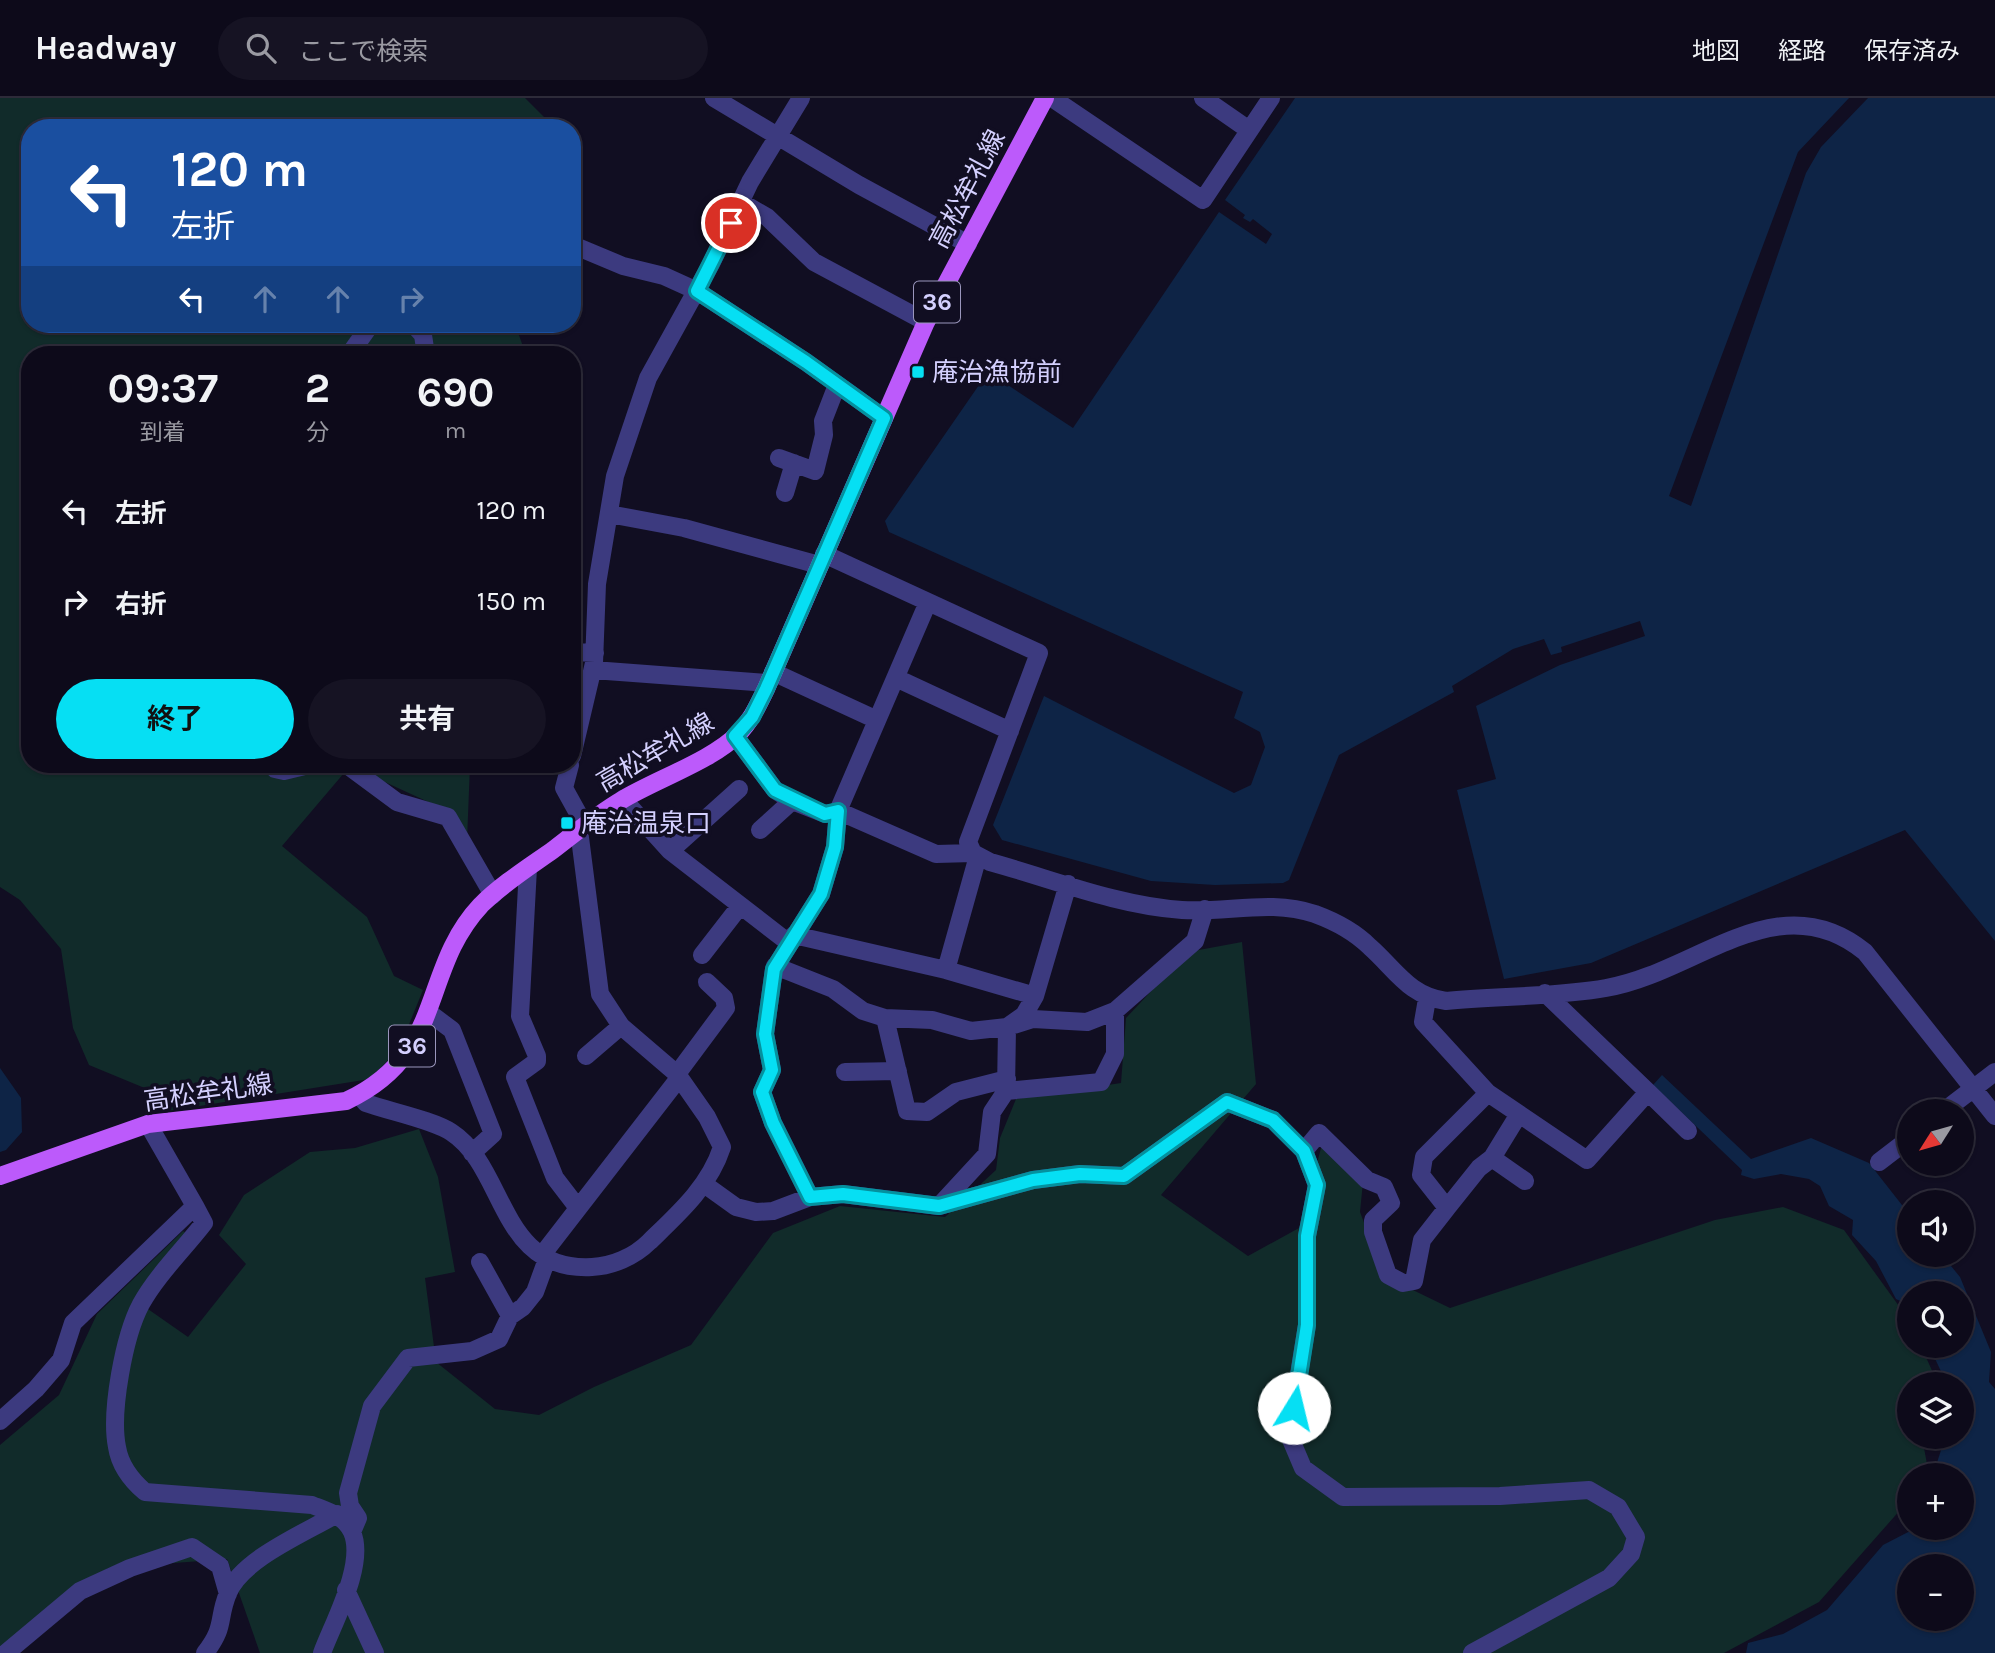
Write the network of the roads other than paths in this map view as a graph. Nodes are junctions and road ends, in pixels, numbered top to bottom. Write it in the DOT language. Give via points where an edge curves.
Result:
graph roads {
  1 [pos="801,98"];
  2 [pos="1045,98"];
  3 [pos="1052,98"];
  4 [pos="1203,98"];
  5 [pos="1271,98"];
  6 [pos="721,100"];
  7 [pos="1249,130"];
  8 [pos="778,135"];
  9 [pos="741,202"];
  10 [pos="968,244"];
  11 [pos="581,248"];
  12 [pos="697,291"];
  13 [pos="926,322"];
  14 [pos="837,385"];
  15 [pos="884,418"];
  16 [pos="785,493"];
  17 [pos="609,513"];
  18 [pos="822,560"];
  19 [pos="928,602"];
  20 [pos="581,656"];
  21 [pos="594,662"];
  22 [pos="771,677"];
  23 [pos="896,678"];
  24 [pos="581,718"];
  25 [pos="877,720"];
  26 [pos="1010,731"];
  27 [pos="735,736"];
  28 [pos="358,773"];
  29 [pos="568,773"];
  30 [pos="739,789"];
  31 [pos="623,799"];
  32 [pos="792,801"];
  33 [pos="838,811"];
  34 [pos="582,828"];
  35 [pos="761,830"];
  36 [pos="670,852"];
  37 [pos="975,855"];
  38 [pos="528,868"];
  39 [pos="1068,884"];
  40 [pos="493,895"];
  41 [pos="740,906"];
  42 [pos="1205,909"];
  43 [pos="792,939"];
  44 [pos="702,955"];
  45 [pos="775,967"];
  46 [pos="946,970"];
  47 [pos="708,982"];
  48 [pos="1545,993"];
  49 [pos="1035,996"];
  50 [pos="1427,999"];
  51 [pos="1115,1011"];
  52 [pos="428,1012"];
  53 [pos="885,1018"];
  54 [pos="621,1026"];
  55 [pos="1007,1027"];
  56 [pos="586,1056"];
  57 [pos="898,1071"];
  58 [pos="845,1072"];
  59 [pos="1995,1072"];
  60 [pos="678,1076"];
  61 [pos="1007,1085"];
  62 [pos="1973,1088"];
  63 [pos="1648,1092"];
  64 [pos="1488,1093"];
  65 [pos="359,1095"];
  66 [pos="1959,1099"];
  67 [pos="1519,1114"];
  68 [pos="1995,1116"];
  69 [pos="148,1124"];
  70 [pos="1688,1131"];
  71 [pos="1897,1148"];
  72 [pos="1304,1151"];
  73 [pos="472,1153"];
  74 [pos="1492,1158"];
  75 [pos="1879,1162"];
  76 [pos="0,1177"];
  77 [pos="1525,1181"];
  78 [pos="704,1184"];
  79 [pos="810,1197"];
  80 [pos="195,1206"];
  81 [pos="939,1206"];
  82 [pos="578,1208"];
  83 [pos="1447,1209"];
  84 [pos="544,1257"];
  85 [pos="480,1262"];
  86 [pos="509,1316"];
  87 [pos="0,1421"];
  88 [pos="337,1514"];
  89 [pos="352,1532"];
  90 [pos="346,1590"];
  91 [pos="228,1594"];
  92 [pos="6,1653"];
  93 [pos="205,1653"];
  94 [pos="322,1653"];
  95 [pos="375,1653"];
  96 [pos="1472,1653"];
  1 -- 8 [label="street"];
  2 -- 10 [label="main road, 高松牟礼線 / 36"];
  3 -- 7 [label="street" via="1203,200"];
  4 -- 7 [label="street"];
  5 -- 7 [label="street"];
  6 -- 8 [label="street"];
  8 -- 9 [label="street"];
  8 -- 10 [label="street"];
  9 -- 12 [label="street"];
  9 -- 13 [label="street" via="767,217 814,262"];
  10 -- 13 [label="main road, 高松牟礼線 / 36"];
  11 -- 12 [label="street" via="623,266 664,275"];
  12 -- 14 [label="street"];
  12 -- 17 [label="street" via="649,378 615,476"];
  13 -- 15 [label="main road, 高松牟礼線 / 36"];
  14 -- 15 [label="street"];
  14 -- 16 [label="street" via="823,421 815,471 787,460"];
  15 -- 18 [label="main road, 高松牟礼線 / 36"];
  17 -- 18 [label="street"];
  17 -- 21 [label="street" via="597,584"];
  18 -- 19 [label="street"];
  18 -- 22 [label="main road, 高松牟礼線 / 36"];
  19 -- 23 [label="street"];
  19 -- 26 [label="street" via="1039,653"];
  20 -- 21 [label="street"];
  21 -- 22 [label="street"];
  21 -- 24 [label="street"];
  22 -- 25 [label="street"];
  22 -- 27 [label="main road, 高松牟礼線 / 36" via="752,717"];
  23 -- 25 [label="street"];
  23 -- 26 [label="street"];
  25 -- 33 [label="street"];
  26 -- 37 [label="street" via="968,842"];
  27 -- 31 [label="main road, 高松牟礼線 / 36"];
  27 -- 32 [label="street" via="775,790"];
  28 -- 40 [label="street" via="397,802 448,817"];
  29 -- 34 [label="street" via="564,788"];
  30 -- 36 [label="street"];
  31 -- 34 [label="main road, 高松牟礼線 / 36"];
  31 -- 36 [label="street"];
  32 -- 33 [label="street" via="825,814"];
  32 -- 35 [label="street"];
  33 -- 37 [label="street" via="936,854"];
  33 -- 43 [label="street" via="835,847 821,894"];
  34 -- 38 [label="main road, 高松牟礼線 / 36"];
  34 -- 54 [label="street" via="600,994"];
  36 -- 41 [label="street"];
  37 -- 39 [label="street"];
  37 -- 46 [label="street"];
  38 -- 40 [label="main road, 高松牟礼線 / 36"];
  38 -- 82 [label="street" via="520,1016 537,1061 515,1077 555,1178"];
  39 -- 42 [label="street" via="1142,905"];
  39 -- 49 [label="street"];
  40 -- 52 [label="main road, 高松牟礼線 / 36" via="457,940"];
  41 -- 43 [label="street"];
  41 -- 44 [label="street"];
  42 -- 50 [label="street" via="1271,905 1315,914 1369,945 1407,987"];
  42 -- 51 [label="street" via="1195,941"];
  43 -- 45 [label="street"];
  43 -- 46 [label="street"];
  45 -- 53 [label="street" via="832,989 863,1011"];
  45 -- 79 [label="street" via="765,1034 772,1070 762,1092"];
  46 -- 49 [label="street"];
  47 -- 60 [label="street" via="724,998 726,1008"];
  48 -- 50 [label="street"];
  48 -- 62 [label="street" via="1606,988 1769,926 1801,923 1845,935 1865,951"];
  48 -- 63 [label="street"];
  49 -- 55 [label="street" via="1024,1015"];
  50 -- 64 [label="street" via="1423,1022"];
  51 -- 55 [label="street" via="1087,1023 1033,1019"];
  51 -- 61 [label="street" via="1115,1054 1101,1082"];
  52 -- 65 [label="main road, 高松牟礼線 / 36" via="405,1057"];
  52 -- 73 [label="street" via="452,1030 493,1134"];
  53 -- 55 [label="street" via="932,1020 971,1031"];
  53 -- 57 [label="street"];
  54 -- 56 [label="street"];
  54 -- 60 [label="street"];
  55 -- 61 [label="street"];
  57 -- 58 [label="street"];
  57 -- 61 [label="street" via="907,1111 927,1112 956,1092"];
  59 -- 62 [label="street"];
  60 -- 78 [label="street" via="722,1147"];
  60 -- 82 [label="street"];
  61 -- 81 [label="street" via="992,1112 987,1154"];
  62 -- 66 [label="street"];
  62 -- 68 [label="street"];
  63 -- 67 [label="street" via="1587,1160"];
  63 -- 70 [label="street"];
  64 -- 67 [label="street"];
  64 -- 83 [label="street" via="1424,1157 1421,1175"];
  65 -- 69 [label="main road, 高松牟礼線 / 36" via="346,1101"];
  65 -- 73 [label="street" via="366,1103 451,1132"];
  67 -- 74 [label="street"];
  69 -- 76 [label="main road, 高松牟礼線 / 36"];
  69 -- 80 [label="street"];
  71 -- 75 [label="street"];
  72 -- 81 [label="street" via="1273,1120 1227,1102 1124,1176 1080,1174 1033,1180"];
  72 -- 83 [label="street" via="1319,1133 1367,1180 1384,1187 1391,1203 1373,1220 1373,1232 1388,1275 1403,1283 1414,1281 1422,1240"];
  72 -- 96 [label="street" via="1317,1185 1307,1236 1307,1325 1289,1435 1303,1468 1343,1497 1589,1490 1618,1507 1636,1537 1632,1554 1609,1578"];
  73 -- 84 [label="street" via="524,1241"];
  74 -- 77 [label="street"];
  74 -- 83 [label="street"];
  78 -- 79 [label="street" via="736,1207 756,1212 773,1211"];
  78 -- 84 [label="street" via="643,1248 608,1266 575,1268"];
  79 -- 81 [label="street" via="843,1194"];
  80 -- 87 [label="street" via="73,1323 61,1360"];
  80 -- 88 [label="street" via="204,1223 141,1303 126,1340 117,1400 117,1447 129,1478 145,1492 312,1505"];
  82 -- 84 [label="street"];
  84 -- 86 [label="street" via="535,1292"];
  85 -- 86 [label="street"];
  86 -- 89 [label="street" via="499,1339 472,1351 408,1358 372,1406 348,1493 358,1518"];
  88 -- 89 [label="street"];
  88 -- 91 [label="street" via="242,1570"];
  89 -- 90 [label="street" via="355,1567"];
  90 -- 94 [label="street"];
  90 -- 95 [label="street"];
  91 -- 92 [label="street" via="220,1566 191,1547 79,1591"];
  91 -- 93 [label="street" via="220,1634"];
}
